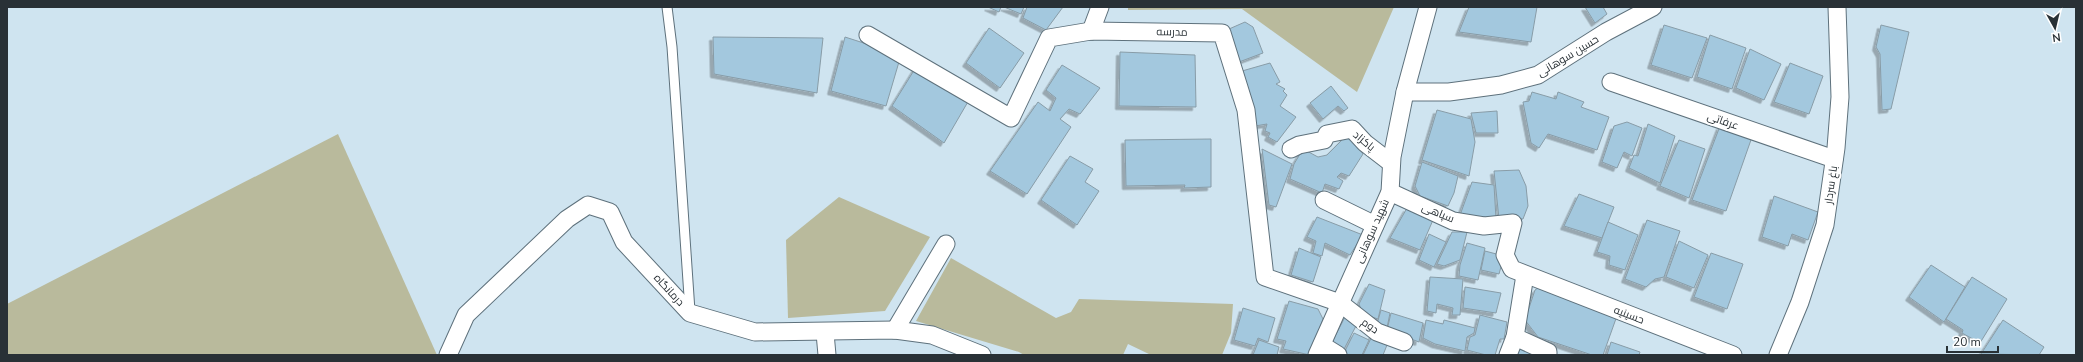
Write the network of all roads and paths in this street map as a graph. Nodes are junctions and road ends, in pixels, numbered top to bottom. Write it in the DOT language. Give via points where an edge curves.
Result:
graph roads {
  1 [pos="667,7"];
  2 [pos="1100,7"];
  3 [pos="1428,7"];
  4 [pos="1653,7"];
  5 [pos="1837,7"];
  6 [pos="1091,31"];
  7 [pos="868,35"];
  8 [pos="1611,82"];
  9 [pos="1405,92"];
  10 [pos="1290,149"];
  11 [pos="1834,160"];
  12 [pos="1391,163"];
  13 [pos="1390,192"];
  14 [pos="1324,200"];
  15 [pos="1513,223"];
  16 [pos="1375,225"];
  17 [pos="946,244"];
  18 [pos="1525,275"];
  19 [pos="1340,303"];
  20 [pos="690,313"];
  21 [pos="895,330"];
  22 [pos="824,333"];
  23 [pos="1515,337"];
  24 [pos="1404,342"];
  25 [pos="1319,350"];
  26 [pos="448,355"];
  27 [pos="827,355"];
  28 [pos="982,355"];
  29 [pos="1338,355"];
  30 [pos="1508,355"];
  31 [pos="1548,355"];
  32 [pos="1732,355"];
  33 [pos="1778,355"];
  1 -- 20 [label="lane" via="672,46"];
  2 -- 6 [label="street"];
  3 -- 9 [label="street, شهید سوهانی"];
  4 -- 9 [label="street, حسین سوهانی" via="1606,32 1538,75 1501,85 1449,92"];
  5 -- 11 [label="street, باغ سردار" via="1840,96"];
  6 -- 7 [label="street, مدرسه" via="1049,38 1011,118"];
  6 -- 19 [label="street, مدرسه" via="1222,33 1246,110 1264,277"];
  8 -- 11 [label="street, عرفاتی"];
  9 -- 12 [label="street, شهید سوهانی"];
  10 -- 12 [label="street, پاکزاد" via="1324,140 1327,134 1352,129 1365,143"];
  11 -- 33 [label="street, باغ سردار" via="1825,225 1800,302"];
  12 -- 13 [label="street, شهید سوهانی"];
  13 -- 15 [label="street, سپاهی" via="1452,220 1484,226"];
  13 -- 16 [label="street, شهید سوهانی"];
  14 -- 16 [label="street"];
  15 -- 18 [label="street, حسینیه" via="1504,255 1512,269"];
  16 -- 19 [label="street, شهید سوهانی"];
  17 -- 21 [label="street"];
  18 -- 23 [label="street"];
  18 -- 32 [label="street, حسینیه"];
  19 -- 24 [label="street, دوم" via="1377,332"];
  19 -- 25 [label="street, شهید سوهانی"];
  20 -- 22 [label="street, درمانگاه" via="755,332"];
  20 -- 26 [label="street, درمانگاه" via="624,242 610,212 588,205 567,219 466,314"];
  21 -- 22 [label="street, درمانگاه"];
  21 -- 28 [label="street, درمانگاه" via="932,334"];
  22 -- 27 [label="street"];
  23 -- 30 [label="street"];
  23 -- 31 [label="street" via="1548,352"];
  25 -- 29 [label="street"];
}
